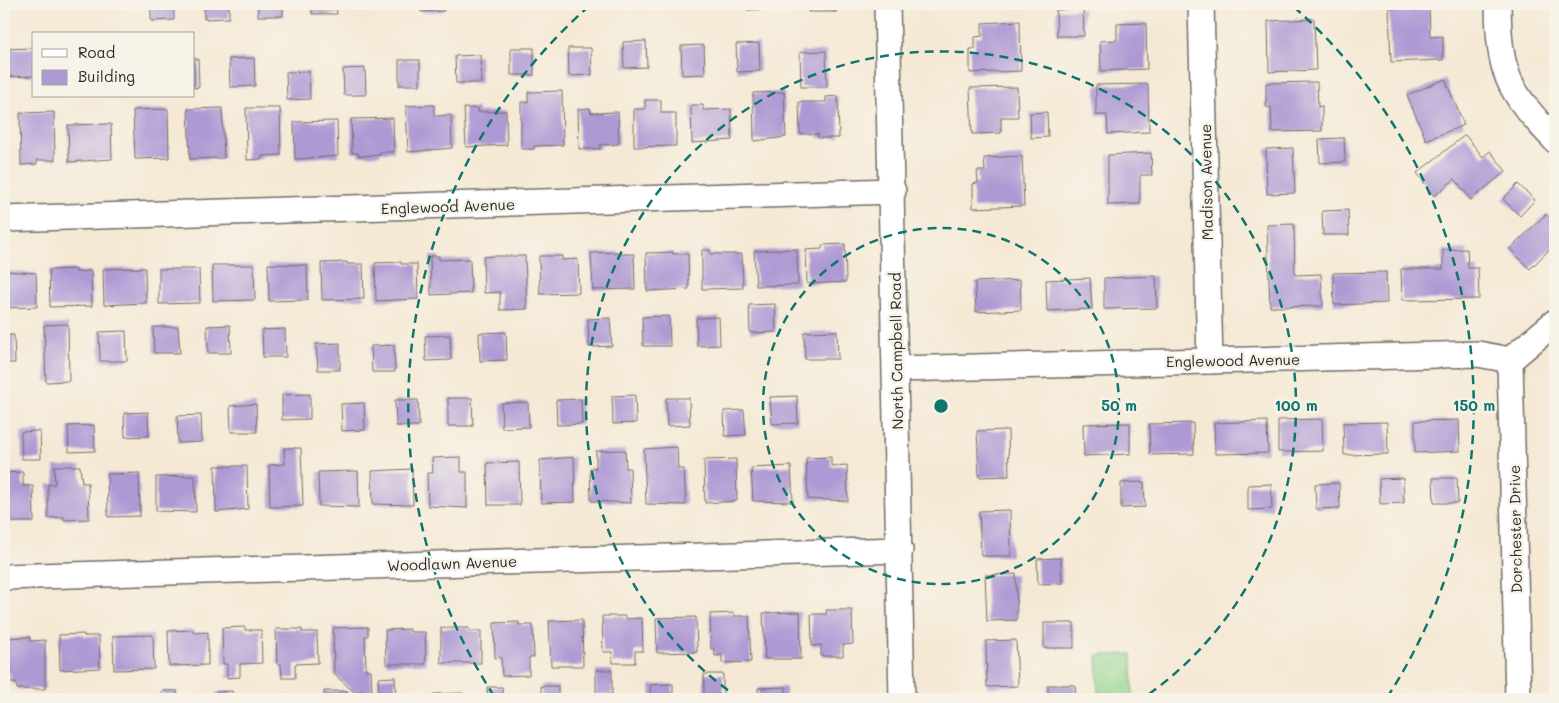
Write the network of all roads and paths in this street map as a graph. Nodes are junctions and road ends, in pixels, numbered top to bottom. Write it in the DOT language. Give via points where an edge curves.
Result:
graph roads {
  1 [pos="887,4"];
  2 [pos="1201,4"];
  3 [pos="1498,4"];
  4 [pos="1555,140"];
  5 [pos="893,191"];
  6 [pos="4,219"];
  7 [pos="1555,322"];
  8 [pos="1210,360"];
  9 [pos="1510,360"];
  10 [pos="896,369"];
  11 [pos="900,550"];
  12 [pos="4,577"];
  13 [pos="902,699"];
  14 [pos="1518,699"];
  1 -- 5 [label="street, North Campbell Road"];
  2 -- 8 [label="street, Madison Avenue"];
  3 -- 4 [label="street" via="1505,72 1515,94"];
  5 -- 6 [label="street, Englewood Avenue"];
  5 -- 10 [label="street, North Campbell Road"];
  7 -- 9 [label="street"];
  8 -- 9 [label="street, Englewood Avenue" via="1478,354"];
  8 -- 10 [label="street, Englewood Avenue"];
  9 -- 14 [label="street, Dorchester Drive"];
  10 -- 11 [label="street, North Campbell Road"];
  11 -- 12 [label="street, Woodlawn Avenue"];
  11 -- 13 [label="street, North Campbell Road"];
}
